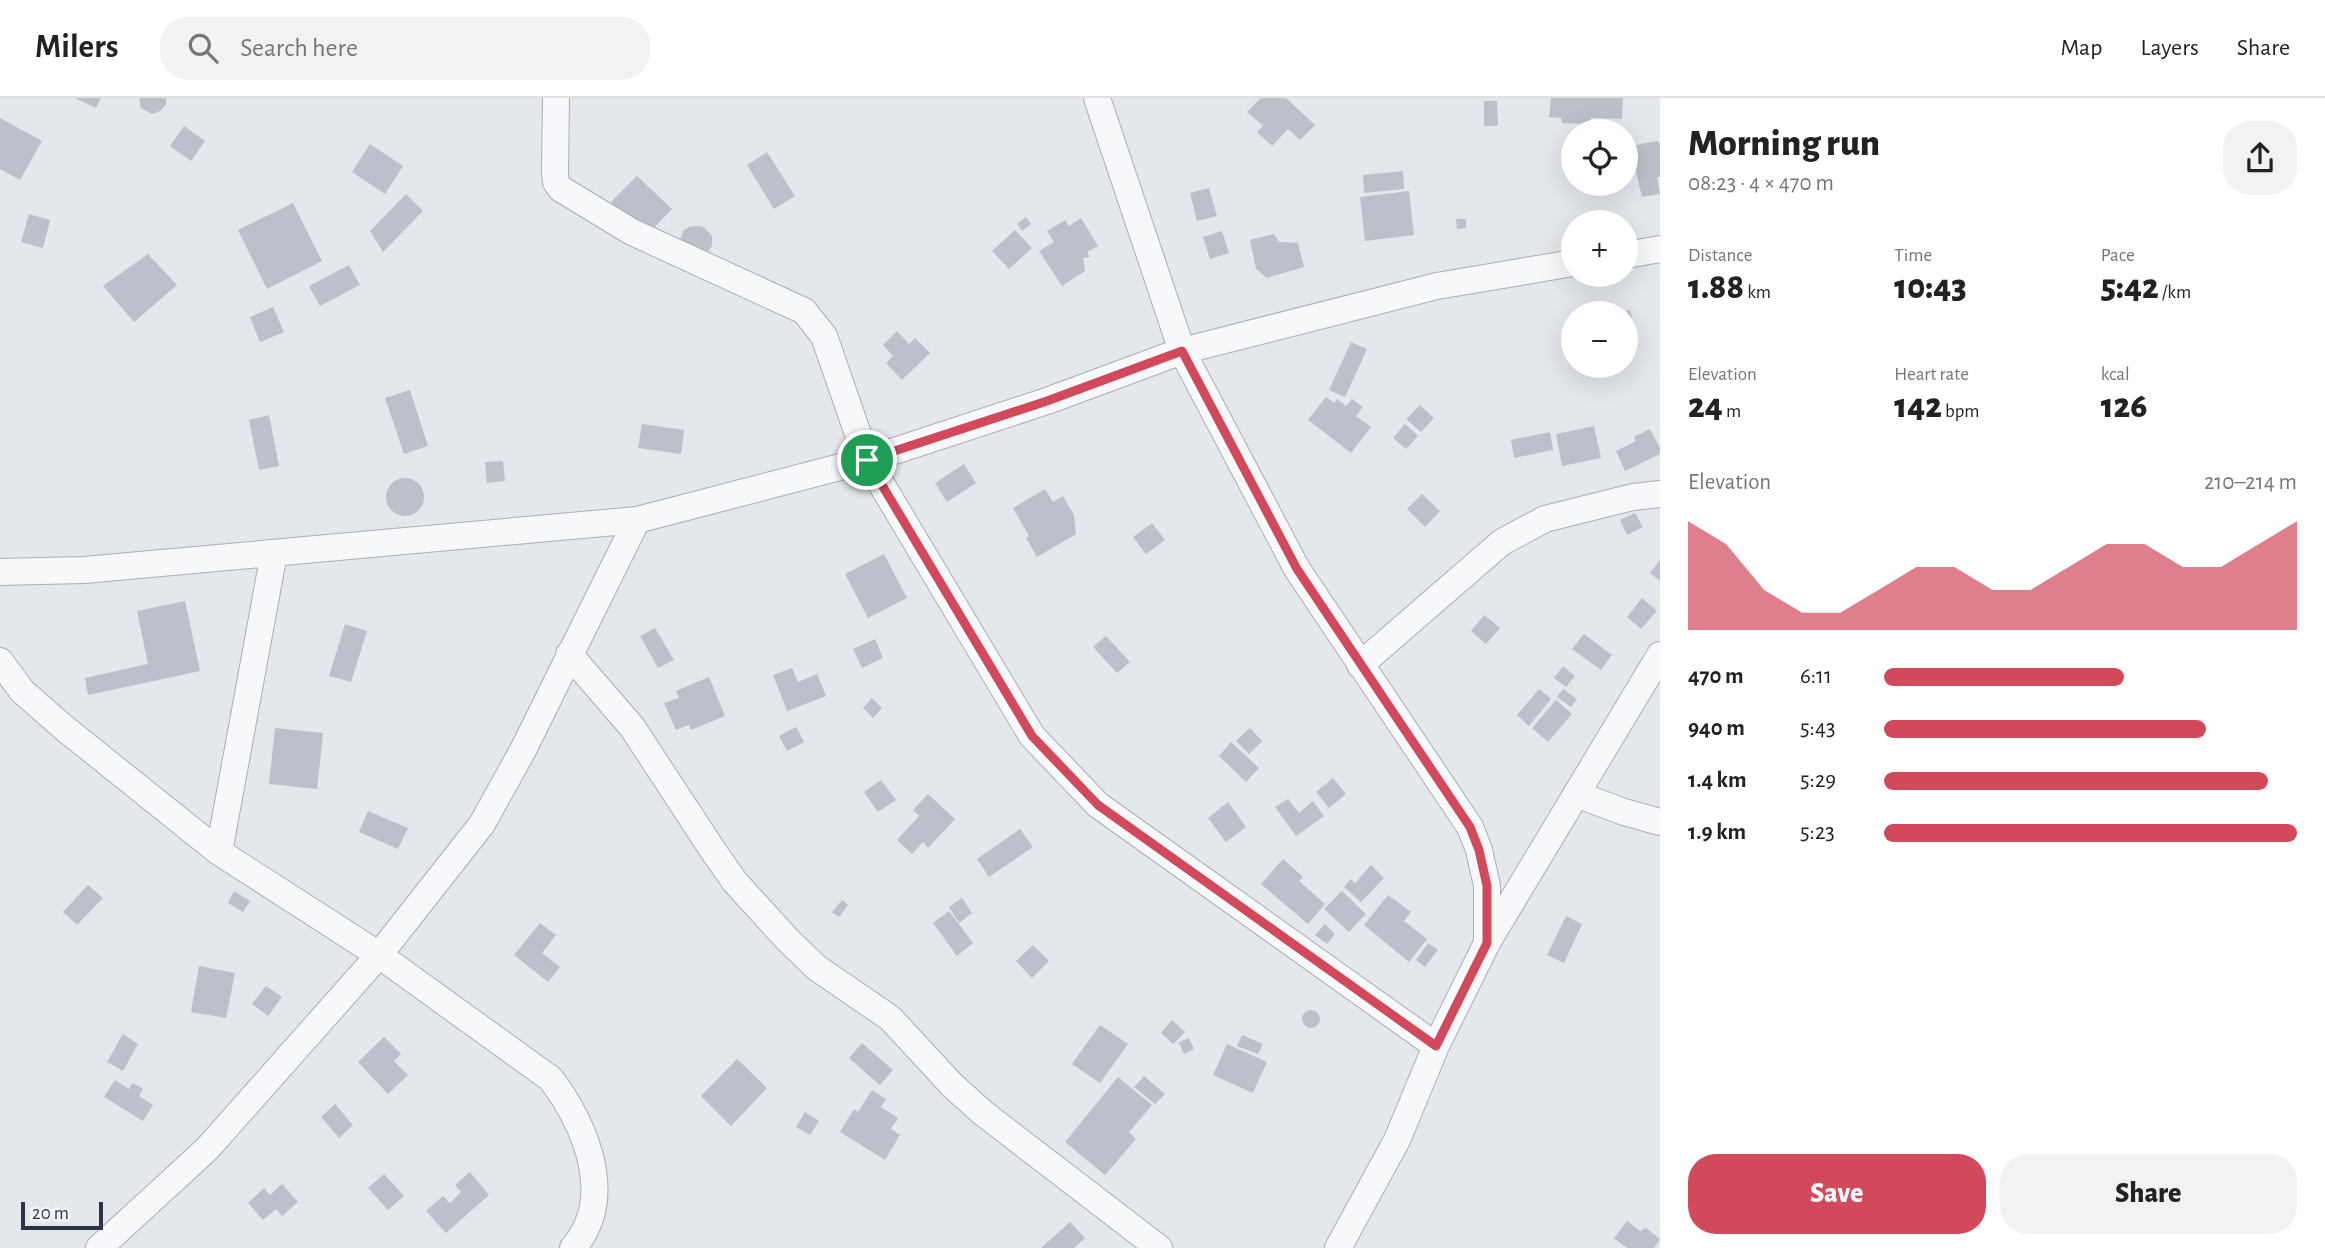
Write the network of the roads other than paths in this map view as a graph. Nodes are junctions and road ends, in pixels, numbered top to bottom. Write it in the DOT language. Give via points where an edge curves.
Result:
graph roads {
  1 [pos="556,98"];
  2 [pos="1097,98"];
  3 [pos="1660,249"];
  4 [pos="1638,253"];
  5 [pos="1561,265"];
  6 [pos="1182,351"];
  7 [pos="867,460"];
  8 [pos="1660,494"];
  9 [pos="636,520"];
  10 [pos="274,553"];
  11 [pos="0,572"];
  12 [pos="569,654"];
  13 [pos="1660,655"];
  14 [pos="0,661"];
  15 [pos="1360,665"];
  16 [pos="1576,794"];
  17 [pos="1660,821"];
  18 [pos="219,852"];
  19 [pos="1487,943"];
  20 [pos="379,955"];
  21 [pos="1436,1046"];
  22 [pos="99,1248"];
  23 [pos="573,1248"];
  24 [pos="1159,1248"];
  25 [pos="1338,1248"];
  1 -- 7 [label="street" via="555,173 561,189 632,232 804,311 824,336"];
  2 -- 6 [label="street"];
  3 -- 4 [label="street"];
  5 -- 6 [label="street" via="1437,286"];
  6 -- 7 [label="street"];
  6 -- 15 [label="street" via="1297,569"];
  7 -- 9 [label="street"];
  7 -- 21 [label="street" via="1032,736 1098,805"];
  8 -- 15 [label="street" via="1545,519 1502,542"];
  9 -- 10 [label="street"];
  9 -- 12 [label="street"];
  10 -- 11 [label="street" via="83,570"];
  10 -- 18 [label="street"];
  12 -- 20 [label="street" via="482,824"];
  12 -- 24 [label="street" via="632,727 736,882 787,939 817,968 890,1017 983,1113"];
  13 -- 16 [label="street"];
  14 -- 18 [label="street" via="22,691"];
  15 -- 19 [label="street" via="1470,827 1487,886"];
  16 -- 17 [label="street"];
  16 -- 19 [label="street"];
  18 -- 20 [label="street"];
  19 -- 21 [label="street"];
  20 -- 22 [label="street" via="207,1149"];
  20 -- 23 [label="street" via="551,1079 569,1104 582,1129 594,1174 590,1218"];
  21 -- 25 [label="street" via="1397,1140"];
}
